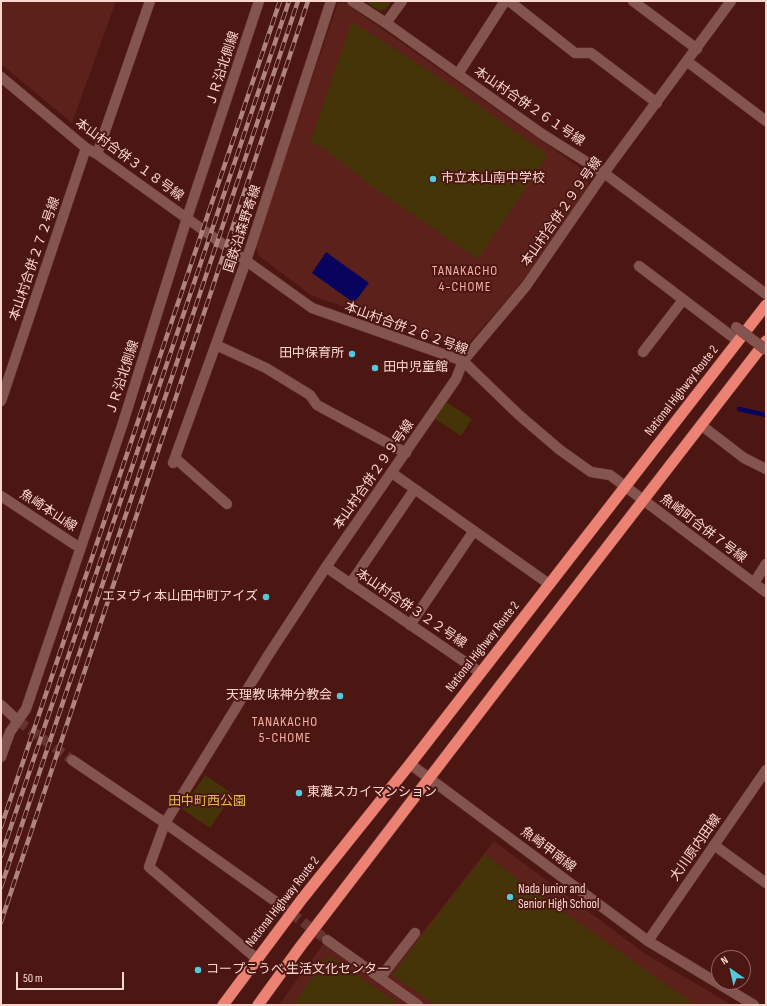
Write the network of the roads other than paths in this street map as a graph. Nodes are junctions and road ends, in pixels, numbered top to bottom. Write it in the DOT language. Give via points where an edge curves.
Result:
graph roads {
  1 [pos="150,1"];
  2 [pos="259,1"];
  3 [pos="331,1"];
  4 [pos="352,1"];
  5 [pos="402,1"];
  6 [pos="505,1"];
  7 [pos="509,1"];
  8 [pos="633,1"];
  9 [pos="731,1"];
  10 [pos="386,23"];
  11 [pos="697,49"];
  12 [pos="688,62"];
  13 [pos="458,74"];
  14 [pos="1,77"];
  15 [pos="657,103"];
  16 [pos="766,121"];
  17 [pos="86,148"];
  18 [pos="97,154"];
  19 [pos="604,173"];
  20 [pos="187,218"];
  21 [pos="246,261"];
  22 [pos="638,266"];
  23 [pos="766,294"];
  24 [pos="683,300"];
  25 [pos="766,306"];
  26 [pos="736,327"];
  27 [pos="738,341"];
  28 [pos="766,341"];
  29 [pos="216,345"];
  30 [pos="766,350"];
  31 [pos="642,352"];
  32 [pos="463,361"];
  33 [pos="1,401"];
  34 [pos="701,425"];
  35 [pos="406,453"];
  36 [pos="766,469"];
  37 [pos="392,473"];
  38 [pos="625,487"];
  39 [pos="414,490"];
  40 [pos="1,496"];
  41 [pos="642,500"];
  42 [pos="227,504"];
  43 [pos="473,532"];
  44 [pos="80,548"];
  45 [pos="766,564"];
  46 [pos="326,567"];
  47 [pos="754,583"];
  48 [pos="350,584"];
  49 [pos="549,584"];
  50 [pos="766,592"];
  51 [pos="410,625"];
  52 [pos="481,673"];
  53 [pos="1,705"];
  54 [pos="18,721"];
  55 [pos="1,757"];
  56 [pos="72,760"];
  57 [pos="410,764"];
  58 [pos="766,770"];
  59 [pos="430,777"];
  60 [pos="165,823"];
  61 [pos="714,845"];
  62 [pos="766,883"];
  63 [pos="279,904"];
  64 [pos="415,933"];
  65 [pos="327,940"];
  66 [pos="648,941"];
  67 [pos="257,959"];
  68 [pos="380,978"];
  69 [pos="223,1005"];
  70 [pos="258,1005"];
  71 [pos="418,1005"];
  72 [pos="754,1005"];
  1 -- 18 [label="street"];
  2 -- 20 [label="street, ＪＲ沿北側線"];
  3 -- 21 [label="street, 国鉄沿森野寄線"];
  4 -- 10 [label="street, 本山村合併２６１号線"];
  5 -- 10 [label="street"];
  6 -- 13 [label="street"];
  7 -- 15 [label="street" via="575,53 591,53"];
  8 -- 11 [label="street"];
  9 -- 11 [label="street, 本山村合併２９９号線"];
  10 -- 13 [label="street, 本山村合併２６１号線"];
  11 -- 12 [label="street, 本山村合併２９９号線"];
  12 -- 15 [label="street, 本山村合併２９９号線"];
  12 -- 16 [label="street"];
  13 -- 19 [label="street, 本山村合併２６１号線" via="542,134"];
  14 -- 17 [label="street, 本山村合併３１８号線"];
  15 -- 19 [label="street, 本山村合併２９９号線"];
  17 -- 18 [label="street, 本山村合併３１８号線"];
  17 -- 33 [label="street, 本山村合併２７２号線"];
  18 -- 20 [label="street, 本山村合併３１８号線"];
  19 -- 23 [label="street, 本山村合併２６１号線"];
  19 -- 32 [label="street, 本山村合併２９９号線" via="526,286"];
  20 -- 21 [label="street, 本山村合併３１８号線"];
  20 -- 44 [label="street, ＪＲ沿北側線"];
  21 -- 29 [label="street, 国鉄沿森野寄線"];
  21 -- 32 [label="street, 本山村合併２６２号線" via="312,308"];
  22 -- 24 [label="street"];
  24 -- 27 [label="street"];
  24 -- 31 [label="street"];
  25 -- 27 [label="highway, National Highway Route 2"];
  26 -- 30 [label="street, bridge"];
  27 -- 38 [label="highway, National Highway Route 2"];
  28 -- 34 [label="highway"];
  29 -- 35 [label="street" via="266,368 310,395 317,405"];
  29 -- 42 [label="street, 国鉄沿森野寄線" via="174,461"];
  32 -- 35 [label="street, 本山村合併２９９号線" via="456,380"];
  32 -- 38 [label="street, 本山村合併２６２号線" via="560,450 591,472 610,475"];
  34 -- 36 [label="street" via="744,458"];
  34 -- 41 [label="highway"];
  35 -- 37 [label="street, 本山村合併２９９号線"];
  37 -- 39 [label="street"];
  37 -- 46 [label="street, 本山村合併２９９号線"];
  38 -- 41 [label="street, 魚崎町合併７号線"];
  38 -- 49 [label="highway, National Highway Route 2"];
  39 -- 43 [label="street"];
  39 -- 48 [label="street"];
  40 -- 44 [label="street, 魚崎本山線"];
  41 -- 47 [label="street, 魚崎町合併７号線"];
  41 -- 59 [label="highway"];
  43 -- 49 [label="street"];
  43 -- 51 [label="street"];
  44 -- 54 [label="street, ＪＲ沿北側線" via="26,710"];
  45 -- 47 [label="street"];
  46 -- 48 [label="street, 本山村合併３２２号線"];
  46 -- 60 [label="street, 本山村合併２９９号線"];
  47 -- 50 [label="street, 魚崎町合併７号線"];
  48 -- 51 [label="street, 本山村合併３２２号線"];
  49 -- 52 [label="highway, National Highway Route 2"];
  51 -- 52 [label="street, 本山村合併３２２号線"];
  52 -- 57 [label="highway, National Highway Route 2"];
  53 -- 54 [label="street"];
  54 -- 55 [label="street, ＪＲ沿北側線" via="10,732"];
  56 -- 60 [label="street"];
  57 -- 59 [label="street, 魚崎甲南線"];
  57 -- 67 [label="highway, National Highway Route 2"];
  58 -- 61 [label="street, 大川原内田線"];
  59 -- 66 [label="street, 魚崎甲南線"];
  59 -- 70 [label="highway"];
  60 -- 63 [label="street"];
  60 -- 67 [label="street, 本山村合併２９９号線" via="149,867"];
  61 -- 62 [label="street"];
  61 -- 66 [label="street, 大川原内田線"];
  64 -- 68 [label="street"];
  65 -- 68 [label="street"];
  66 -- 72 [label="street, 魚崎甲南線"];
  67 -- 69 [label="highway, National Highway Route 2"];
  68 -- 71 [label="street"];
}
